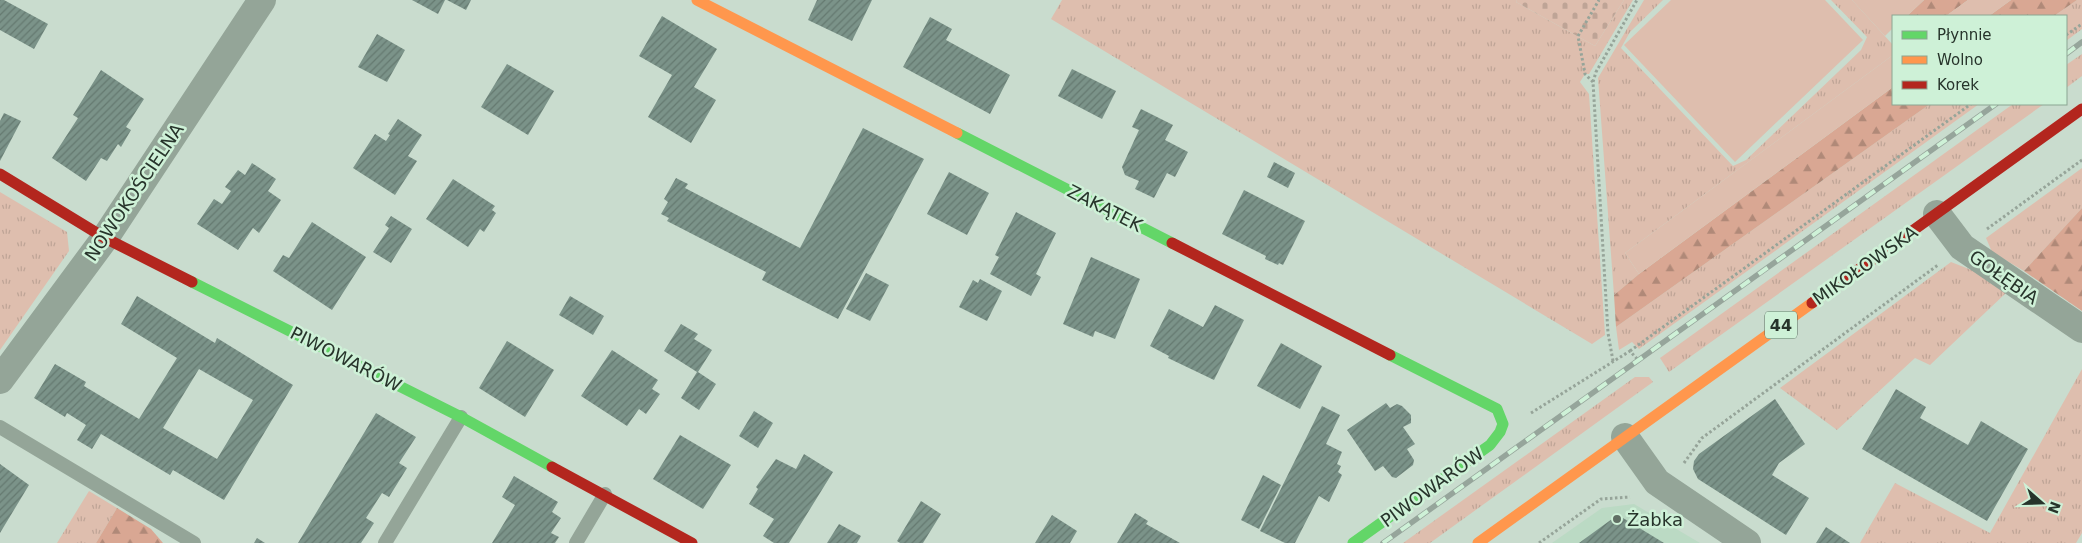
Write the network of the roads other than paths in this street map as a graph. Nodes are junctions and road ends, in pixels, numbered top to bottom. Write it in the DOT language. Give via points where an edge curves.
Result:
graph roads {
  1 [pos="262,0"];
  2 [pos="697,0"];
  3 [pos="2082,109"];
  4 [pos="0,174"];
  5 [pos="1937,214"];
  6 [pos="105,238"];
  7 [pos="2082,329"];
  8 [pos="0,380"];
  9 [pos="462,417"];
  10 [pos="1504,424"];
  11 [pos="0,427"];
  12 [pos="1625,437"];
  13 [pos="605,494"];
  14 [pos="194,543"];
  15 [pos="385,543"];
  16 [pos="576,543"];
  17 [pos="692,543"];
  18 [pos="1353,543"];
  19 [pos="1478,543"];
  20 [pos="1747,543"];
  1 -- 6 [label="street, NOWOKOŚCIELNA"];
  2 -- 10 [label="street, ZAKĄTEK" via="1489,404 1497,410"];
  3 -- 5 [label="street, MIKOŁOWSKA / 44"];
  4 -- 6 [label="street, PIWOWARÓW"];
  5 -- 7 [label="street, GOŁĘBIA" via="1962,248"];
  5 -- 12 [label="street, MIKOŁOWSKA / 44"];
  6 -- 8 [label="street, NOWOKOŚCIELNA"];
  6 -- 9 [label="street, PIWOWARÓW"];
  9 -- 13 [label="street, PIWOWARÓW"];
  9 -- 15 [label="lane"];
  10 -- 18 [label="street, PIWOWARÓW" via="1490,445"];
  11 -- 14 [label="lane"];
  12 -- 19 [label="street, MIKOŁOWSKA / 44"];
  12 -- 20 [label="street" via="1657,482"];
  13 -- 16 [label="lane"];
  13 -- 17 [label="street, PIWOWARÓW"];
}
